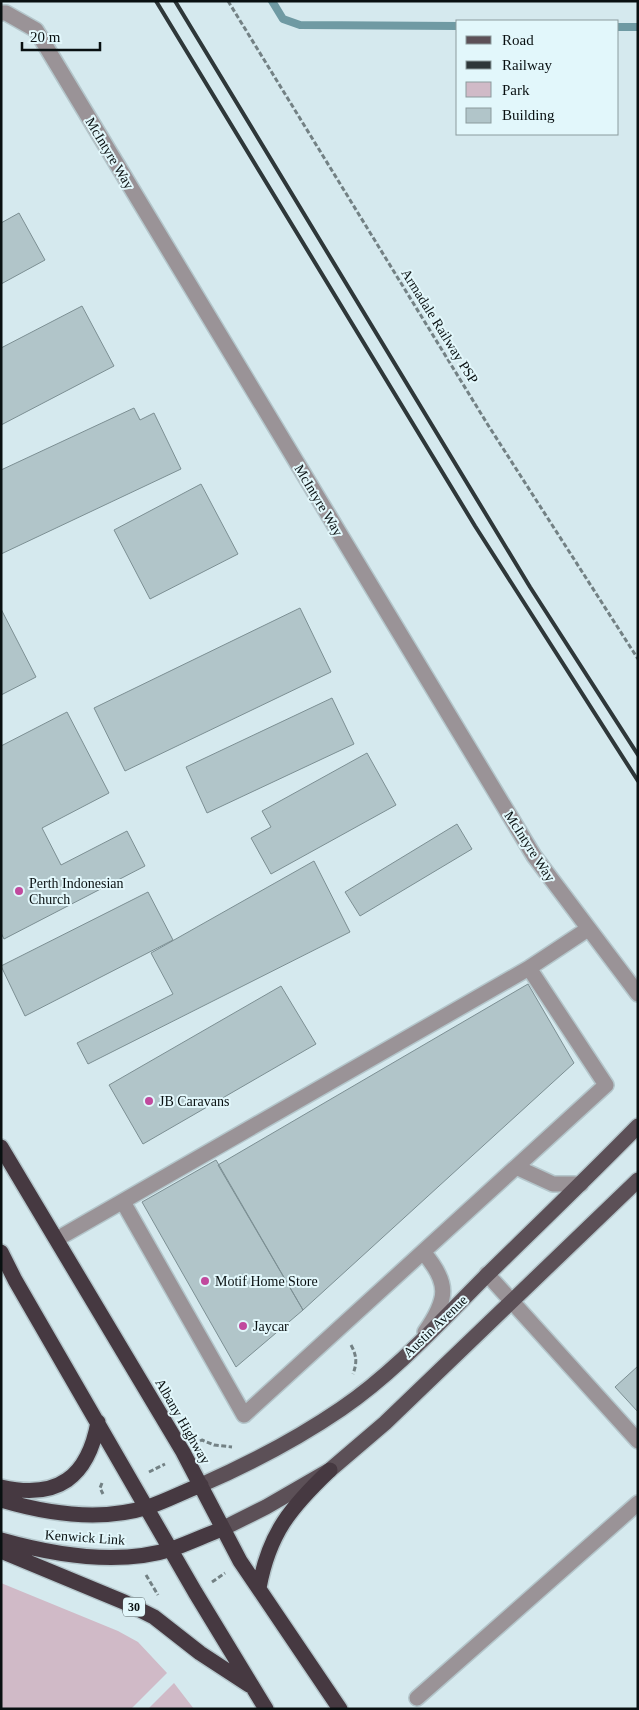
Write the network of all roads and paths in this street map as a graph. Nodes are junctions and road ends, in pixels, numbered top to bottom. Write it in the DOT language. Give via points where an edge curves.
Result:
graph roads {
  1 [pos="228,1"];
  2 [pos="1,13"];
  3 [pos="638,659"];
  4 [pos="588,929"];
  5 [pos="530,968"];
  6 [pos="638,994"];
  7 [pos="638,1126"];
  8 [pos="1,1147"];
  9 [pos="516,1167"];
  10 [pos="638,1180"];
  11 [pos="581,1184"];
  12 [pos="123,1202"];
  13 [pos="57,1239"];
  14 [pos="1,1252"];
  15 [pos="423,1252"];
  16 [pos="488,1274"];
  17 [pos="513,1301"];
  18 [pos="338,1329"];
  19 [pos="414,1348"];
  20 [pos="352,1375"];
  21 [pos="98,1422"];
  22 [pos="638,1441"];
  23 [pos="234,1447"];
  24 [pos="183,1452"];
  25 [pos="330,1470"];
  26 [pos="129,1477"];
  27 [pos="201,1485"];
  28 [pos="1,1487"];
  29 [pos="100,1488"];
  30 [pos="1,1500"];
  31 [pos="638,1503"];
  32 [pos="146,1507"];
  33 [pos="222,1529"];
  34 [pos="1,1540"];
  35 [pos="171,1549"];
  36 [pos="1,1550"];
  37 [pos="238,1557"];
  38 [pos="146,1573"];
  39 [pos="259,1588"];
  40 [pos="195,1592"];
  41 [pos="161,1602"];
  42 [pos="253,1688"];
  43 [pos="417,1698"];
  44 [pos="266,1709"];
  45 [pos="340,1709"];
  1 -- 3 [label="path, Armadale Railway PSP" via="488,424"];
  2 -- 4 [label="street, McIntyre Way" via="36,30 534,856"];
  4 -- 5 [label="street"];
  4 -- 6 [label="street, McIntyre Way"];
  5 -- 9 [label="street" via="606,1085"];
  5 -- 12 [label="street"];
  7 -- 11 [label="main road, Austin Avenue"];
  8 -- 13 [label="highway, Albany Highway"];
  9 -- 11 [label="street" via="553,1184"];
  9 -- 15 [label="street"];
  10 -- 17 [label="main road"];
  11 -- 16 [label="main road, Austin Avenue"];
  12 -- 13 [label="street"];
  12 -- 18 [label="street" via="244,1415"];
  13 -- 24 [label="highway, Albany Highway"];
  14 -- 21 [label="highway"];
  15 -- 18 [label="street"];
  15 -- 19 [label="street" via="438,1269 444,1290 435,1318"];
  16 -- 17 [label="street"];
  16 -- 19 [label="main road, Austin Avenue"];
  17 -- 22 [label="street"];
  17 -- 25 [label="main road" via="385,1423"];
  18 -- 20 [label="path" via="349,1340 355,1353"];
  19 -- 27 [label="main road, Austin Avenue" via="340,1409 237,1469"];
  21 -- 26 [label="highway"];
  21 -- 28 [label="highway" via="90,1453 72,1478 50,1489 35,1491"];
  23 -- 24 [label="path" via="202,1440"];
  24 -- 26 [label="path" via="157,1470"];
  24 -- 27 [label="highway, Albany Highway"];
  25 -- 33 [label="main road"];
  25 -- 39 [label="highway" via="300,1498 285,1520 269,1551"];
  26 -- 29 [label="path" via="102,1483"];
  26 -- 32 [label="highway"];
  27 -- 32 [label="highway, Kenwick Link"];
  27 -- 33 [label="highway, Albany Highway"];
  30 -- 32 [label="highway, Kenwick Link" via="63,1514 105,1515"];
  31 -- 43 [label="street"];
  32 -- 35 [label="highway, 30"];
  33 -- 35 [label="highway, Kenwick Link"];
  33 -- 37 [label="highway, Albany Highway"];
  34 -- 35 [label="highway, Kenwick Link" via="42,1552 124,1558"];
  35 -- 40 [label="highway, 30"];
  36 -- 42 [label="highway, 30" via="154,1617"];
  37 -- 39 [label="highway, Albany Highway"];
  37 -- 40 [label="path" via="224,1576"];
  38 -- 41 [label="path"];
  39 -- 45 [label="highway, Albany Highway"];
  40 -- 42 [label="highway, 30"];
  42 -- 44 [label="highway, 30"];
}
